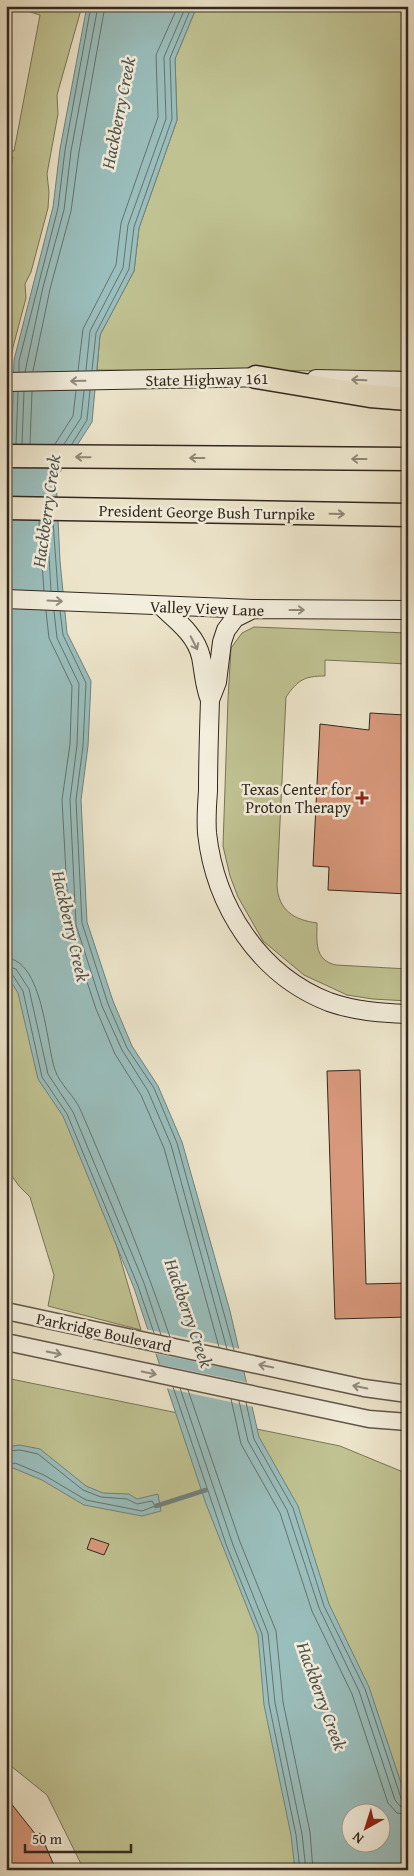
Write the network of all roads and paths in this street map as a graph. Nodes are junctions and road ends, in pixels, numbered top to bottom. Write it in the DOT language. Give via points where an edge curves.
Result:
graph roads {
  1 [pos="256,377"];
  2 [pos="408,381"];
  3 [pos="6,382"];
  4 [pos="408,398"];
  5 [pos="6,456"];
  6 [pos="408,459"];
  7 [pos="6,508"];
  8 [pos="408,515"];
  9 [pos="6,599"];
  10 [pos="162,607"];
  11 [pos="253,610"];
  12 [pos="408,610"];
  13 [pos="210,700"];
  14 [pos="408,1014"];
  15 [pos="6,1311"];
  16 [pos="6,1342"];
  17 [pos="408,1394"];
  18 [pos="408,1422"];
  2 -- 1 [label="main road, State Highway 161, one-way"];
  1 -- 3 [label="main road, State Highway 161, one-way"];
  1 -- 4 [label="highway" via="370,396"];
  6 -- 5 [label="highway, one-way"];
  7 -- 8 [label="highway, President George Bush Turnpike, one-way"];
  9 -- 10 [label="main road, Valley View Lane, one-way"];
  10 -- 11 [label="main road, Valley View Lane"];
  10 -- 13 [label="main road, one-way" via="192,637 201,656 204,684"];
  11 -- 12 [label="main road, Valley View Lane, one-way"];
  11 -- 13 [label="main road" via="235,618 226,630"];
  13 -- 14 [label="main road" via="207,832 215,870 231,916 259,955 295,985 330,1002 372,1012"];
  17 -- 15 [label="street, Parkridge Boulevard, one-way" via="364,1388"];
  16 -- 18 [label="street, Parkridge Boulevard, one-way" via="369,1419"];
}
